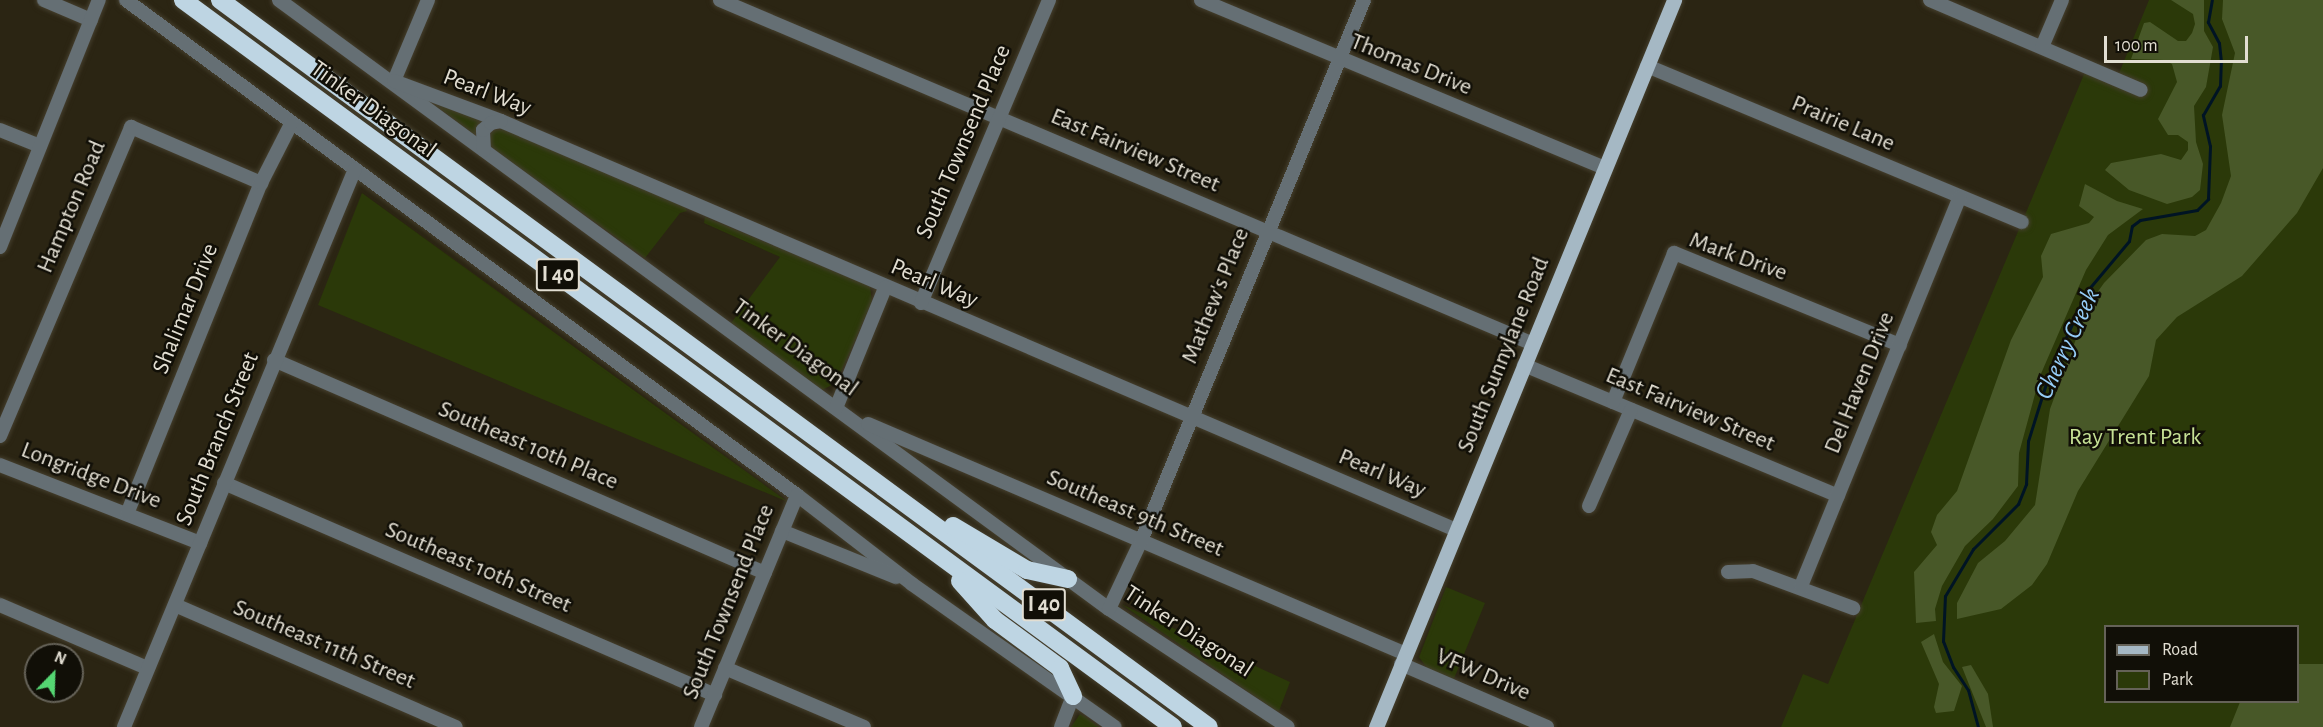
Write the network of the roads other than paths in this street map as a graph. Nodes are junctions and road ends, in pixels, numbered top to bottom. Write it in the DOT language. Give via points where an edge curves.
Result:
graph roads {
  1 [pos="44,0"];
  2 [pos="99,0"];
  3 [pos="126,0"];
  4 [pos="183,0"];
  5 [pos="220,0"];
  6 [pos="279,0"];
  7 [pos="428,0"];
  8 [pos="720,0"];
  9 [pos="1049,0"];
  10 [pos="1202,0"];
  11 [pos="1364,0"];
  12 [pos="1673,0"];
  13 [pos="1930,0"];
  14 [pos="2062,0"];
  15 [pos="91,20"];
  16 [pos="2042,47"];
  17 [pos="1339,60"];
  18 [pos="1647,66"];
  19 [pos="394,81"];
  20 [pos="2141,90"];
  21 [pos="999,117"];
  22 [pos="501,121"];
  23 [pos="291,124"];
  24 [pos="0,130"];
  25 [pos="40,146"];
  26 [pos="484,150"];
  27 [pos="1605,168"];
  28 [pos="355,169"];
  29 [pos="261,183"];
  30 [pos="1960,197"];
  31 [pos="2022,222"];
  32 [pos="1267,232"];
  33 [pos="0,245"];
  34 [pos="885,288"];
  35 [pos="921,303"];
  36 [pos="1533,344"];
  37 [pos="1899,345"];
  38 [pos="274,360"];
  39 [pos="1524,365"];
  40 [pos="1612,402"];
  41 [pos="1631,410"];
  42 [pos="841,412"];
  43 [pos="1191,417"];
  44 [pos="0,436"];
  45 [pos="0,465"];
  46 [pos="224,483"];
  47 [pos="878,483"];
  48 [pos="797,495"];
  49 [pos="1838,496"];
  50 [pos="1589,506"];
  51 [pos="127,514"];
  52 [pos="1456,530"];
  53 [pos="782,531"];
  54 [pos="1141,542"];
  55 [pos="200,543"];
  56 [pos="933,551"];
  57 [pos="1728,572"];
  58 [pos="765,573"];
  59 [pos="1068,579"];
  60 [pos="912,584"];
  61 [pos="1801,586"];
  62 [pos="0,605"];
  63 [pos="175,605"];
  64 [pos="1109,609"];
  65 [pos="1853,609"];
  66 [pos="1403,659"];
  67 [pos="147,668"];
  68 [pos="725,668"];
  69 [pos="715,695"];
  70 [pos="1073,696"];
  71 [pos="124,727"];
  72 [pos="456,727"];
  73 [pos="701,727"];
  74 [pos="864,727"];
  75 [pos="1061,727"];
  76 [pos="1115,727"];
  77 [pos="1173,727"];
  78 [pos="1209,727"];
  79 [pos="1288,727"];
  80 [pos="1376,727"];
  81 [pos="1547,727"];
  1 -- 15 [label="street"];
  2 -- 15 [label="street"];
  3 -- 23 [label="street"];
  4 -- 56 [label="highway, Tinker Diagonal / I 40"];
  5 -- 47 [label="highway, Tinker Diagonal / I 40"];
  6 -- 19 [label="street, Tinker Diagonal"];
  7 -- 19 [label="street"];
  8 -- 21 [label="street, East Fairview Street"];
  9 -- 21 [label="street, South Townsend Place"];
  10 -- 17 [label="street, Thomas Drive"];
  11 -- 17 [label="street, Mathew's Place"];
  12 -- 18 [label="main road, South Sunnylane Road"];
  13 -- 16 [label="street"];
  14 -- 16 [label="street"];
  15 -- 25 [label="street"];
  16 -- 20 [label="street"];
  17 -- 27 [label="street, Thomas Drive"];
  17 -- 32 [label="street, Mathew's Place"];
  18 -- 27 [label="main road, South Sunnylane Road"];
  18 -- 30 [label="street, Prairie Lane"];
  19 -- 22 [label="street, Pearl Way"];
  19 -- 26 [label="street, Tinker Diagonal"];
  21 -- 32 [label="street, East Fairview Street"];
  21 -- 35 [label="street, South Townsend Place"];
  22 -- 26 [label="street" via="483,130"];
  22 -- 34 [label="street, Pearl Way"];
  23 -- 28 [label="street"];
  23 -- 29 [label="street, Shalimar Drive"];
  24 -- 25 [label="street"];
  25 -- 33 [label="street"];
  26 -- 42 [label="street, Tinker Diagonal"];
  27 -- 36 [label="main road, South Sunnylane Road"];
  28 -- 38 [label="street, South Branch Street"];
  28 -- 48 [label="street"];
  29 -- 44 [label="street, Hampton Road" via="131,127"];
  29 -- 51 [label="street, Shalimar Drive"];
  30 -- 31 [label="street, Prairie Lane"];
  30 -- 37 [label="street, Del Haven Drive"];
  32 -- 36 [label="street, East Fairview Street"];
  32 -- 43 [label="street, Mathew's Place"];
  34 -- 35 [label="street, Pearl Way"];
  34 -- 42 [label="street"];
  35 -- 43 [label="street, Pearl Way"];
  36 -- 39 [label="main road, South Sunnylane Road"];
  37 -- 40 [label="street, Mark Drive" via="1674,253"];
  37 -- 49 [label="street, Del Haven Drive"];
  38 -- 46 [label="street, South Branch Street"];
  38 -- 58 [label="street, Southeast 10th Place"];
  39 -- 40 [label="street, East Fairview Street"];
  39 -- 52 [label="main road, South Sunnylane Road"];
  40 -- 41 [label="street, East Fairview Street"];
  41 -- 49 [label="street, East Fairview Street"];
  41 -- 50 [label="street"];
  42 -- 54 [label="street, Southeast 9th Street"];
  42 -- 59 [label="street, Tinker Diagonal"];
  43 -- 52 [label="street, Pearl Way"];
  43 -- 54 [label="street, Mathew's Place"];
  45 -- 51 [label="street, Longridge Drive"];
  46 -- 55 [label="street, South Branch Street"];
  46 -- 69 [label="street, Southeast 10th Street"];
  47 -- 59 [label="highway" via="1027,570"];
  47 -- 78 [label="highway, Tinker Diagonal / I 40"];
  48 -- 53 [label="street, South Townsend Place"];
  48 -- 60 [label="street"];
  49 -- 61 [label="street, Del Haven Drive"];
  51 -- 55 [label="street, Longridge Drive"];
  52 -- 66 [label="main road, South Sunnylane Road"];
  53 -- 58 [label="street, South Townsend Place"];
  53 -- 60 [label="street"];
  54 -- 64 [label="street, Mathew's Place"];
  54 -- 66 [label="street, Southeast 9th Street"];
  55 -- 63 [label="street, South Branch Street"];
  56 -- 70 [label="highway" via="995,620 1060,668"];
  56 -- 77 [label="highway, Tinker Diagonal / I 40"];
  57 -- 61 [label="street" via="1753,571"];
  58 -- 68 [label="street, South Townsend Place"];
  59 -- 64 [label="street, Tinker Diagonal"];
  60 -- 70 [label="street"];
  61 -- 65 [label="street"];
  62 -- 67 [label="street"];
  63 -- 67 [label="street, South Branch Street"];
  63 -- 72 [label="street, Southeast 11th Street"];
  64 -- 79 [label="street, Tinker Diagonal"];
  66 -- 80 [label="main road, South Sunnylane Road"];
  66 -- 81 [label="street, VFW Drive"];
  67 -- 71 [label="street, South Branch Street"];
  68 -- 69 [label="street, South Townsend Place"];
  68 -- 74 [label="street"];
  69 -- 73 [label="street, South Townsend Place"];
  70 -- 75 [label="street"];
  70 -- 76 [label="street"];
}
